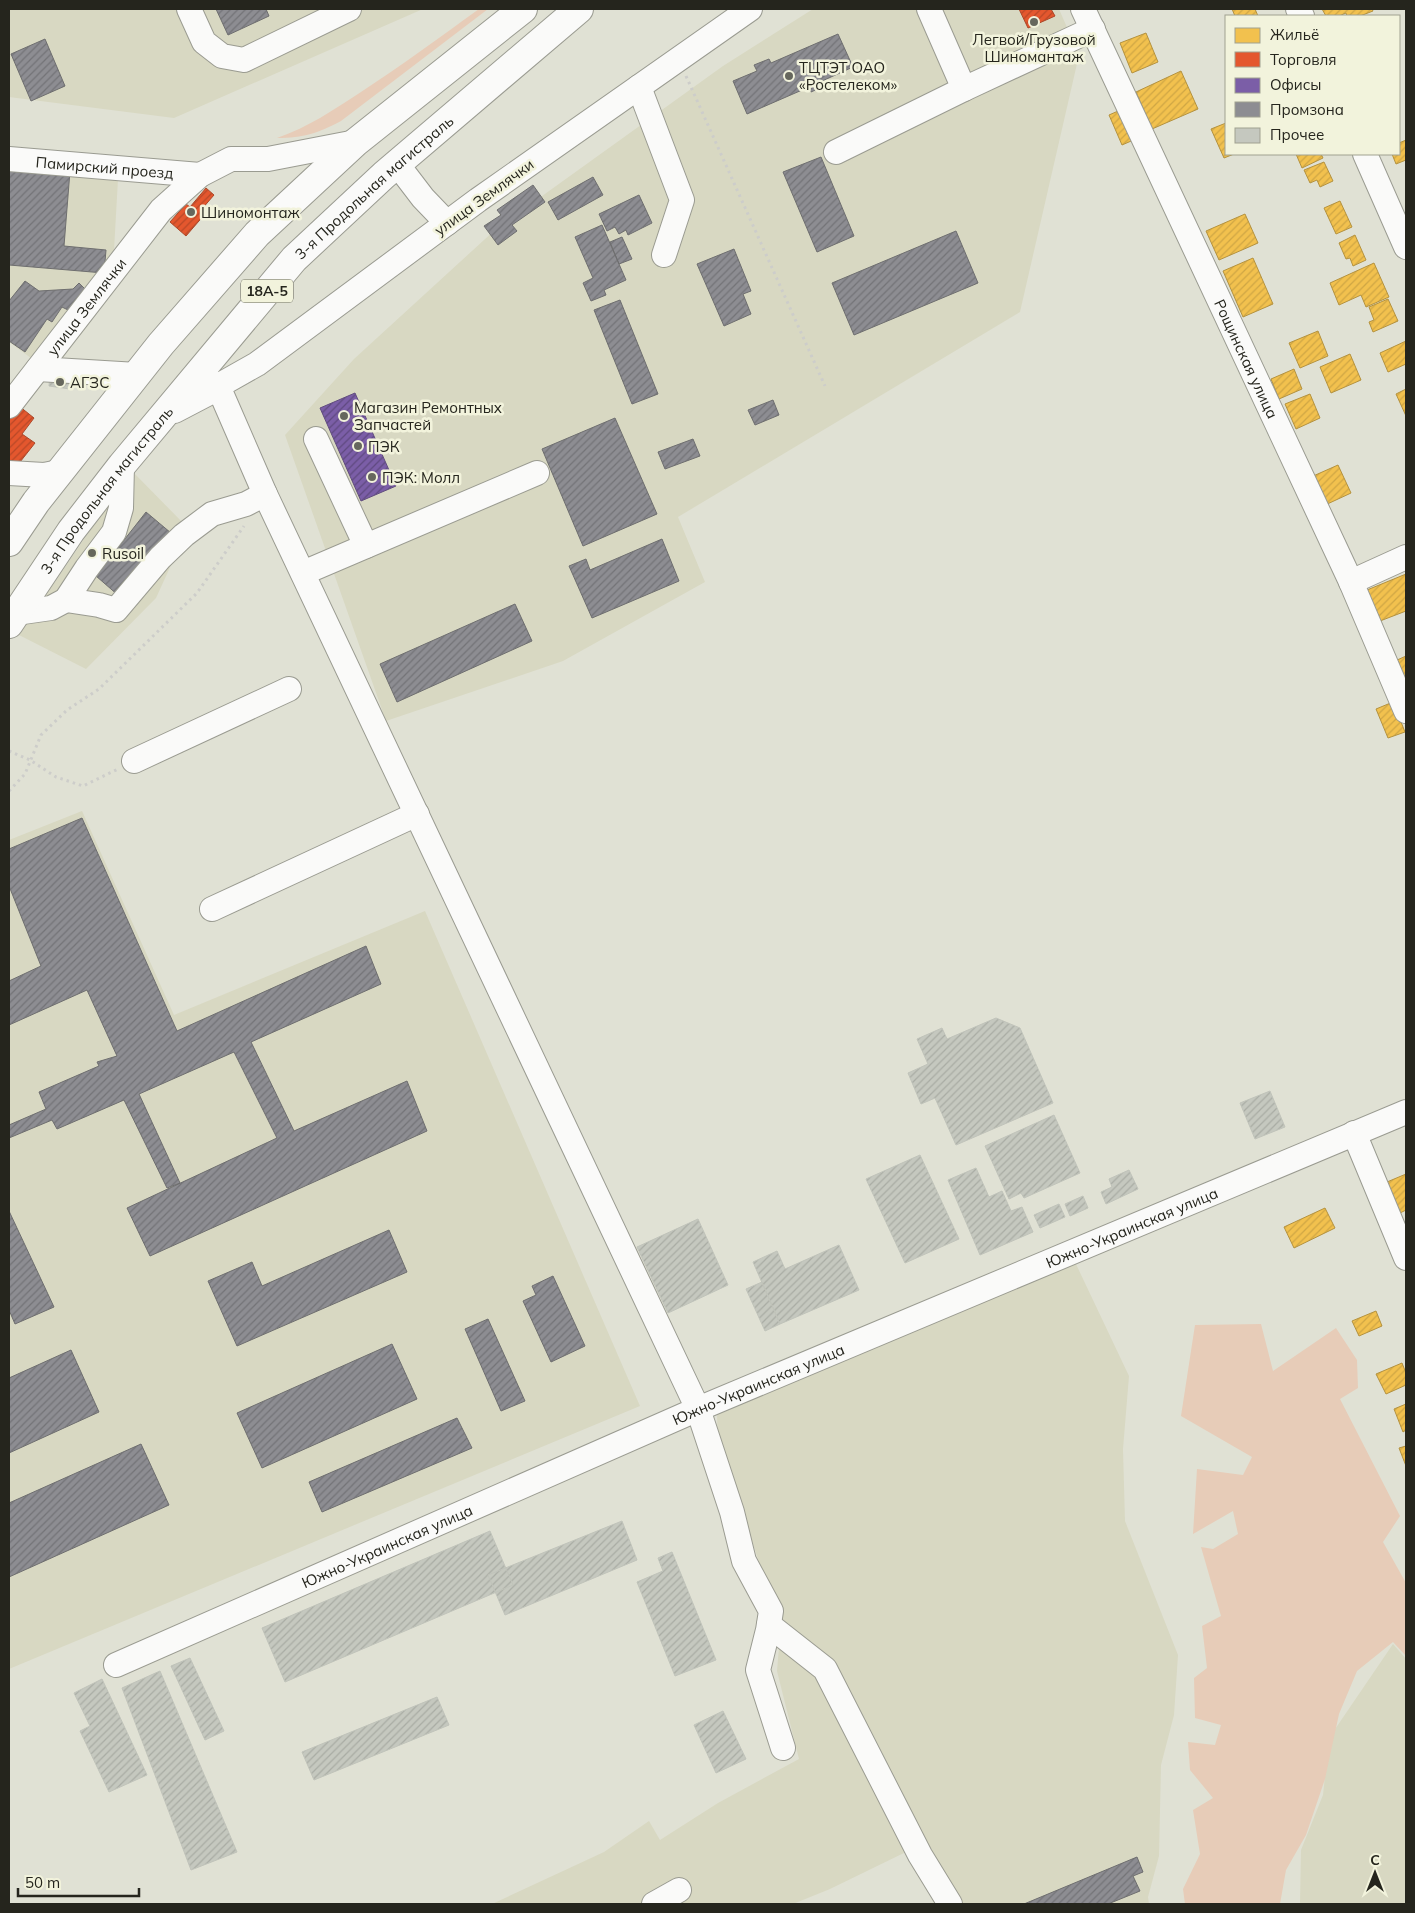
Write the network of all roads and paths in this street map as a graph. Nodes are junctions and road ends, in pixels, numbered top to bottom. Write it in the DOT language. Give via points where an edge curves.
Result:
graph roads {
  1 [pos="189,9"];
  2 [pos="349,9"];
  3 [pos="523,9"];
  4 [pos="579,9"];
  5 [pos="750,9"];
  6 [pos="929,9"];
  7 [pos="1088,19"];
  8 [pos="678,59"];
  9 [pos="639,87"];
  10 [pos="964,89"];
  11 [pos="356,142"];
  12 [pos="836,152"];
  13 [pos="1365,155"];
  14 [pos="9,160"];
  15 [pos="397,164"];
  16 [pos="200,175"];
  17 [pos="446,223"];
  18 [pos="1406,247"];
  19 [pos="664,255"];
  20 [pos="38,369"];
  21 [pos="137,375"];
  22 [pos="218,386"];
  23 [pos="826,386"];
  24 [pos="9,406"];
  25 [pos="164,414"];
  26 [pos="316,439"];
  27 [pos="122,465"];
  28 [pos="59,472"];
  29 [pos="9,473"];
  30 [pos="537,473"];
  31 [pos="265,494"];
  32 [pos="244,525"];
  33 [pos="9,542"];
  34 [pos="366,546"];
  35 [pos="1406,557"];
  36 [pos="303,573"];
  37 [pos="1352,582"];
  38 [pos="66,600"];
  39 [pos="12,619"];
  40 [pos="289,689"];
  41 [pos="1406,711"];
  42 [pos="9,751"];
  43 [pos="30,760"];
  44 [pos="134,761"];
  45 [pos="9,791"];
  46 [pos="417,814"];
  47 [pos="212,909"];
  48 [pos="1406,1112"];
  49 [pos="1354,1133"];
  50 [pos="1406,1258"];
  51 [pos="698,1409"];
  52 [pos="769,1625"];
  53 [pos="116,1665"];
  54 [pos="783,1748"];
  55 [pos="679,1890"];
  56 [pos="654,1904"];
  57 [pos="950,1904"];
  1 -- 2 [label="street" via="204,42 222,56 244,60"];
  3 -- 11 [label="highway, 18А-5"];
  4 -- 15 [label="highway, 3-я Продольная магистраль / 18А-5"];
  5 -- 8 [label="street, улица Землячки"];
  6 -- 10 [label="street"];
  7 -- 10 [label="street"];
  7 -- 37 [label="street, Рощинская улица"];
  8 -- 9 [label="street, улица Землячки"];
  8 -- 23 [label="path"];
  9 -- 17 [label="street, улица Землячки"];
  9 -- 19 [label="street" via="682,200"];
  10 -- 12 [label="street"];
  11 -- 16 [label="street, улица Землячки" via="268,159 231,159"];
  11 -- 21 [label="highway, 18А-5" via="257,234"];
  13 -- 18 [label="street"];
  14 -- 16 [label="street, Памирский проезд"];
  15 -- 17 [label="street"];
  15 -- 25 [label="highway, 3-я Продольная магистраль / 18А-5" via="294,258"];
  16 -- 20 [label="street, улица Землячки" via="161,210"];
  17 -- 22 [label="street, улица Землячки" via="257,364"];
  20 -- 21 [label="street"];
  20 -- 24 [label="street, улица Землячки"];
  21 -- 28 [label="highway, 18А-5"];
  22 -- 25 [label="highway"];
  22 -- 31 [label="street"];
  25 -- 27 [label="highway, 3-я Продольная магистраль / 18А-5"];
  26 -- 34 [label="street"];
  27 -- 38 [label="street" via="121,508 114,532"];
  27 -- 39 [label="highway, 3-я Продольная магистраль / 18А-5" via="71,532"];
  28 -- 29 [label="street" via="44,475"];
  28 -- 33 [label="highway, 18А-5"];
  30 -- 34 [label="street"];
  31 -- 36 [label="street"];
  31 -- 38 [label="street" via="246,504 212,514 184,535 116,610"];
  32 -- 43 [label="path" via="197,593 99,690 67,710 41,735"];
  34 -- 36 [label="street"];
  35 -- 37 [label="street"];
  36 -- 46 [label="street"];
  37 -- 41 [label="street, Рощинская улица"];
  38 -- 39 [label="street" via="51,608"];
  40 -- 44 [label="street"];
  42 -- 43 [label="path"];
  43 -- 44 [label="path" via="56,777 83,786"];
  43 -- 45 [label="path" via="25,774"];
  46 -- 47 [label="street"];
  46 -- 51 [label="street"];
  48 -- 49 [label="street, Южно-Украинская улица"];
  49 -- 50 [label="street"];
  49 -- 51 [label="street, Южно-Украинская улица"];
  51 -- 52 [label="street" via="732,1512 744,1561 771,1611"];
  51 -- 53 [label="street, Южно-Украинская улица"];
  52 -- 54 [label="street" via="758,1670"];
  52 -- 57 [label="street" via="826,1669 920,1855"];
  55 -- 56 [label="street"];
}
